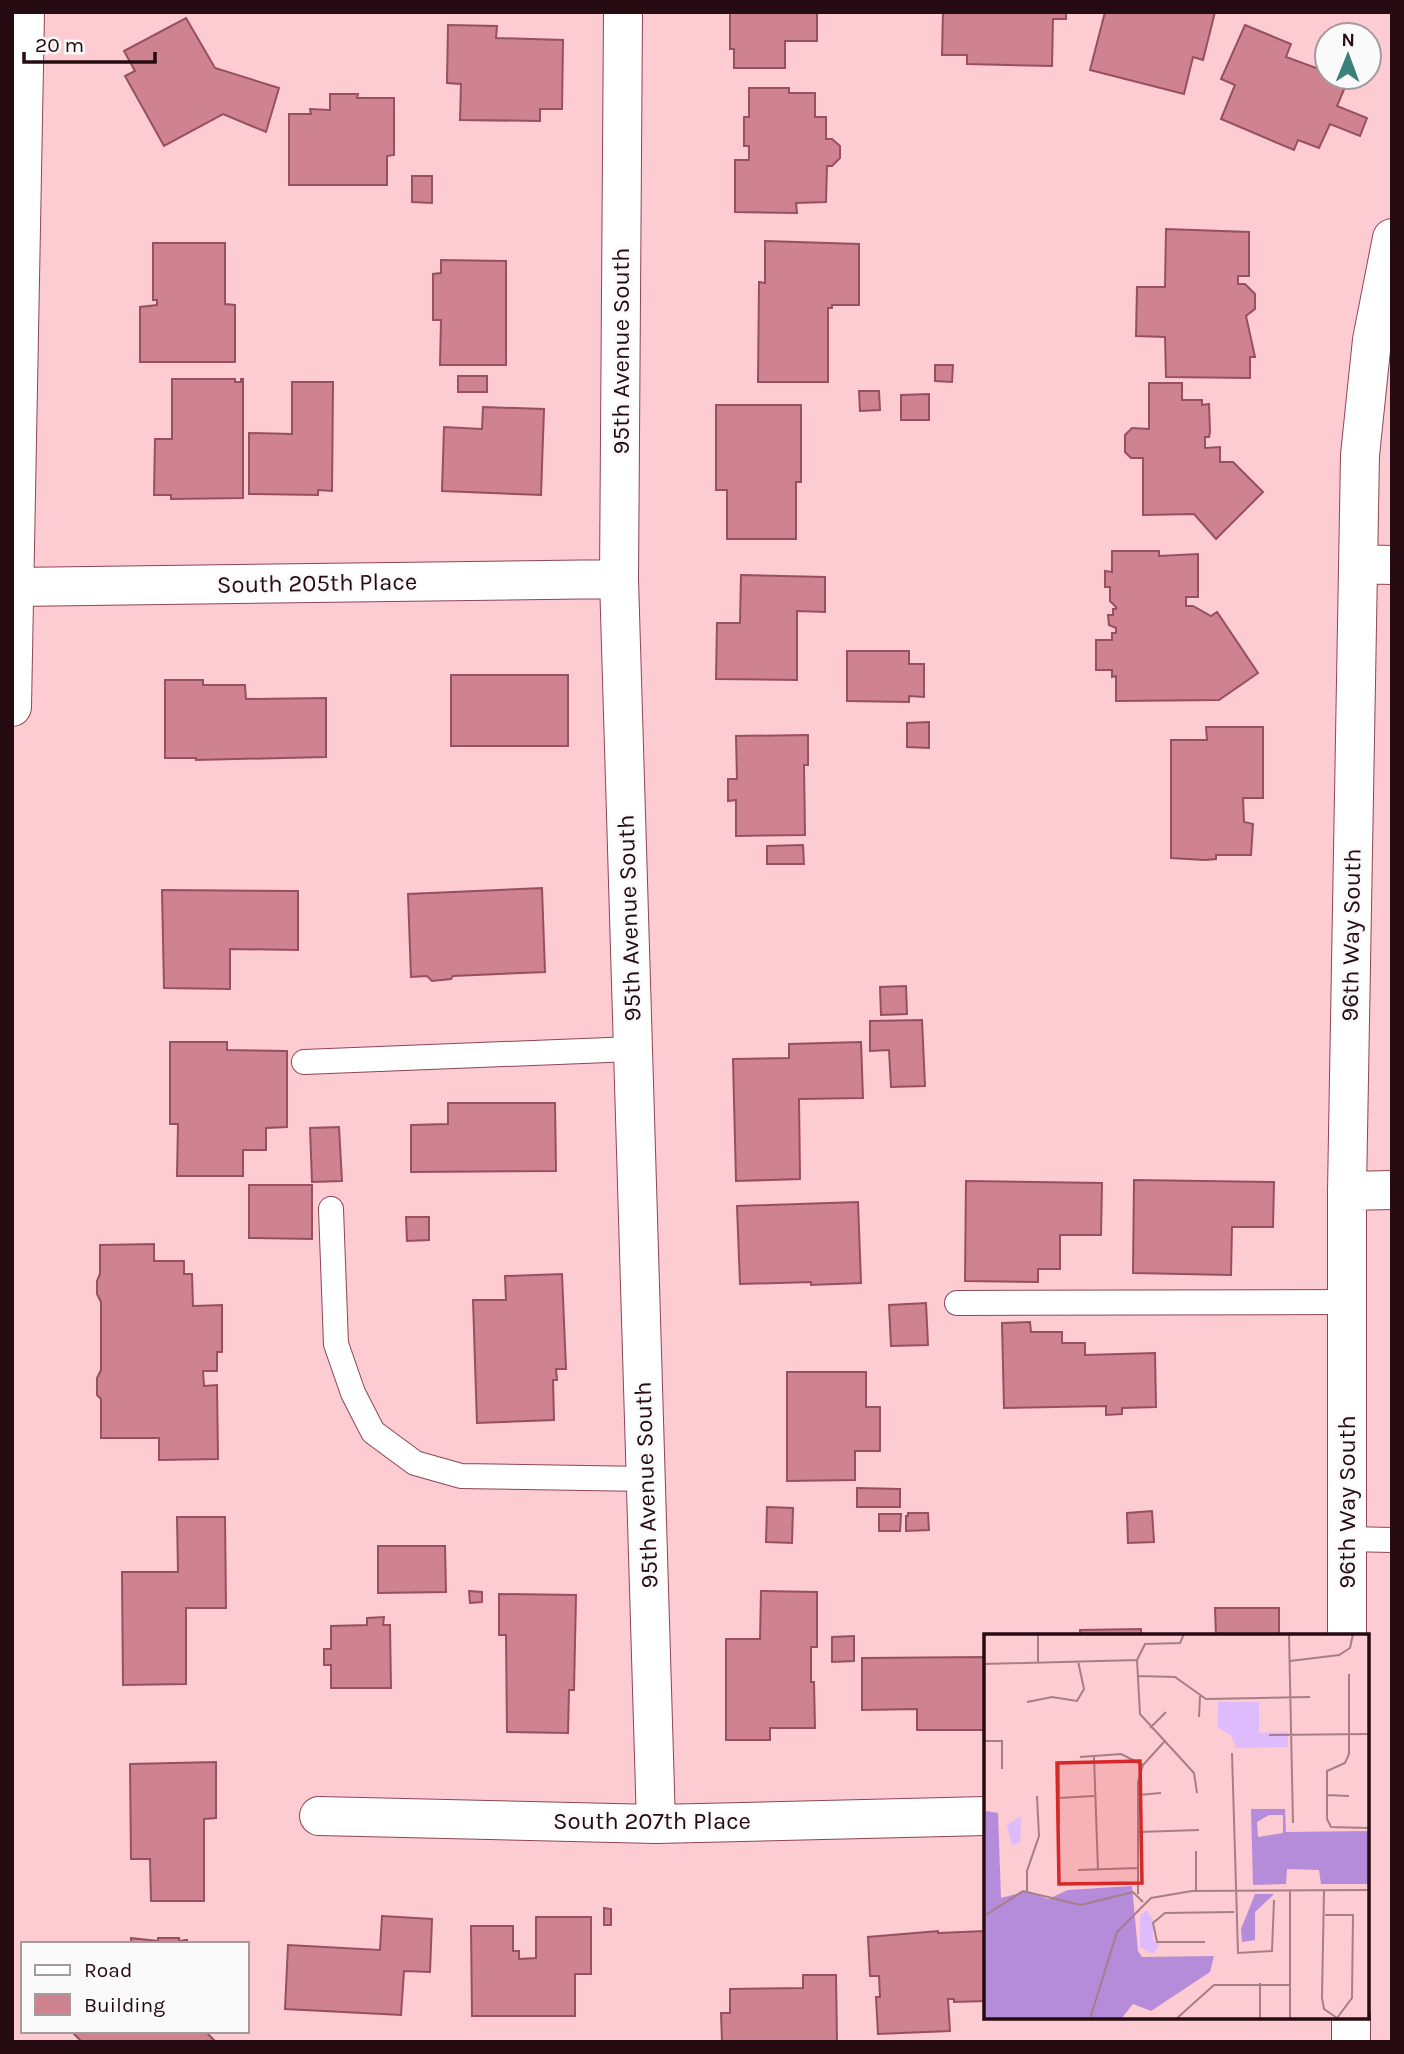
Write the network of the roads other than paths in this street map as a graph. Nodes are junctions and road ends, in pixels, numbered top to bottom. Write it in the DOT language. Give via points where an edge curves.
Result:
graph roads {
  1 [pos="25,12"];
  2 [pos="623,12"];
  3 [pos="1392,238"];
  4 [pos="1375,564"];
  5 [pos="619,579"];
  6 [pos="14,587"];
  7 [pos="12,707"];
  8 [pos="633,1049"];
  9 [pos="304,1062"];
  10 [pos="1392,1190"];
  11 [pos="1347,1191"];
  12 [pos="331,1209"];
  13 [pos="1347,1302"];
  14 [pos="957,1303"];
  15 [pos="646,1479"];
  16 [pos="1347,1539"];
  17 [pos="1392,1540"];
  18 [pos="1348,1634"];
  19 [pos="319,1816"];
  20 [pos="984,1816"];
  21 [pos="656,1824"];
  22 [pos="1351,2019"];
  23 [pos="1351,2042"];
  1 -- 6 [label="street"];
  2 -- 5 [label="street, 95th Avenue South"];
  3 -- 4 [label="street, 96th Way South" via="1372,340 1360,456"];
  4 -- 11 [label="street, 96th Way South"];
  5 -- 6 [label="street, South 205th Place"];
  5 -- 8 [label="street, 95th Avenue South"];
  6 -- 7 [label="street"];
  8 -- 9 [label="lane"];
  8 -- 15 [label="street, 95th Avenue South"];
  10 -- 11 [label="street"];
  11 -- 13 [label="street, 96th Way South"];
  12 -- 15 [label="lane" via="336,1344 373,1432 415,1463 461,1476"];
  13 -- 14 [label="lane"];
  13 -- 16 [label="street, 96th Way South"];
  15 -- 21 [label="street, 95th Avenue South"];
  16 -- 17 [label="lane"];
  16 -- 18 [label="street, 96th Way South"];
  19 -- 21 [label="street, South 207th Place"];
  20 -- 21 [label="street, South 207th Place"];
  22 -- 23 [label="street"];
}
